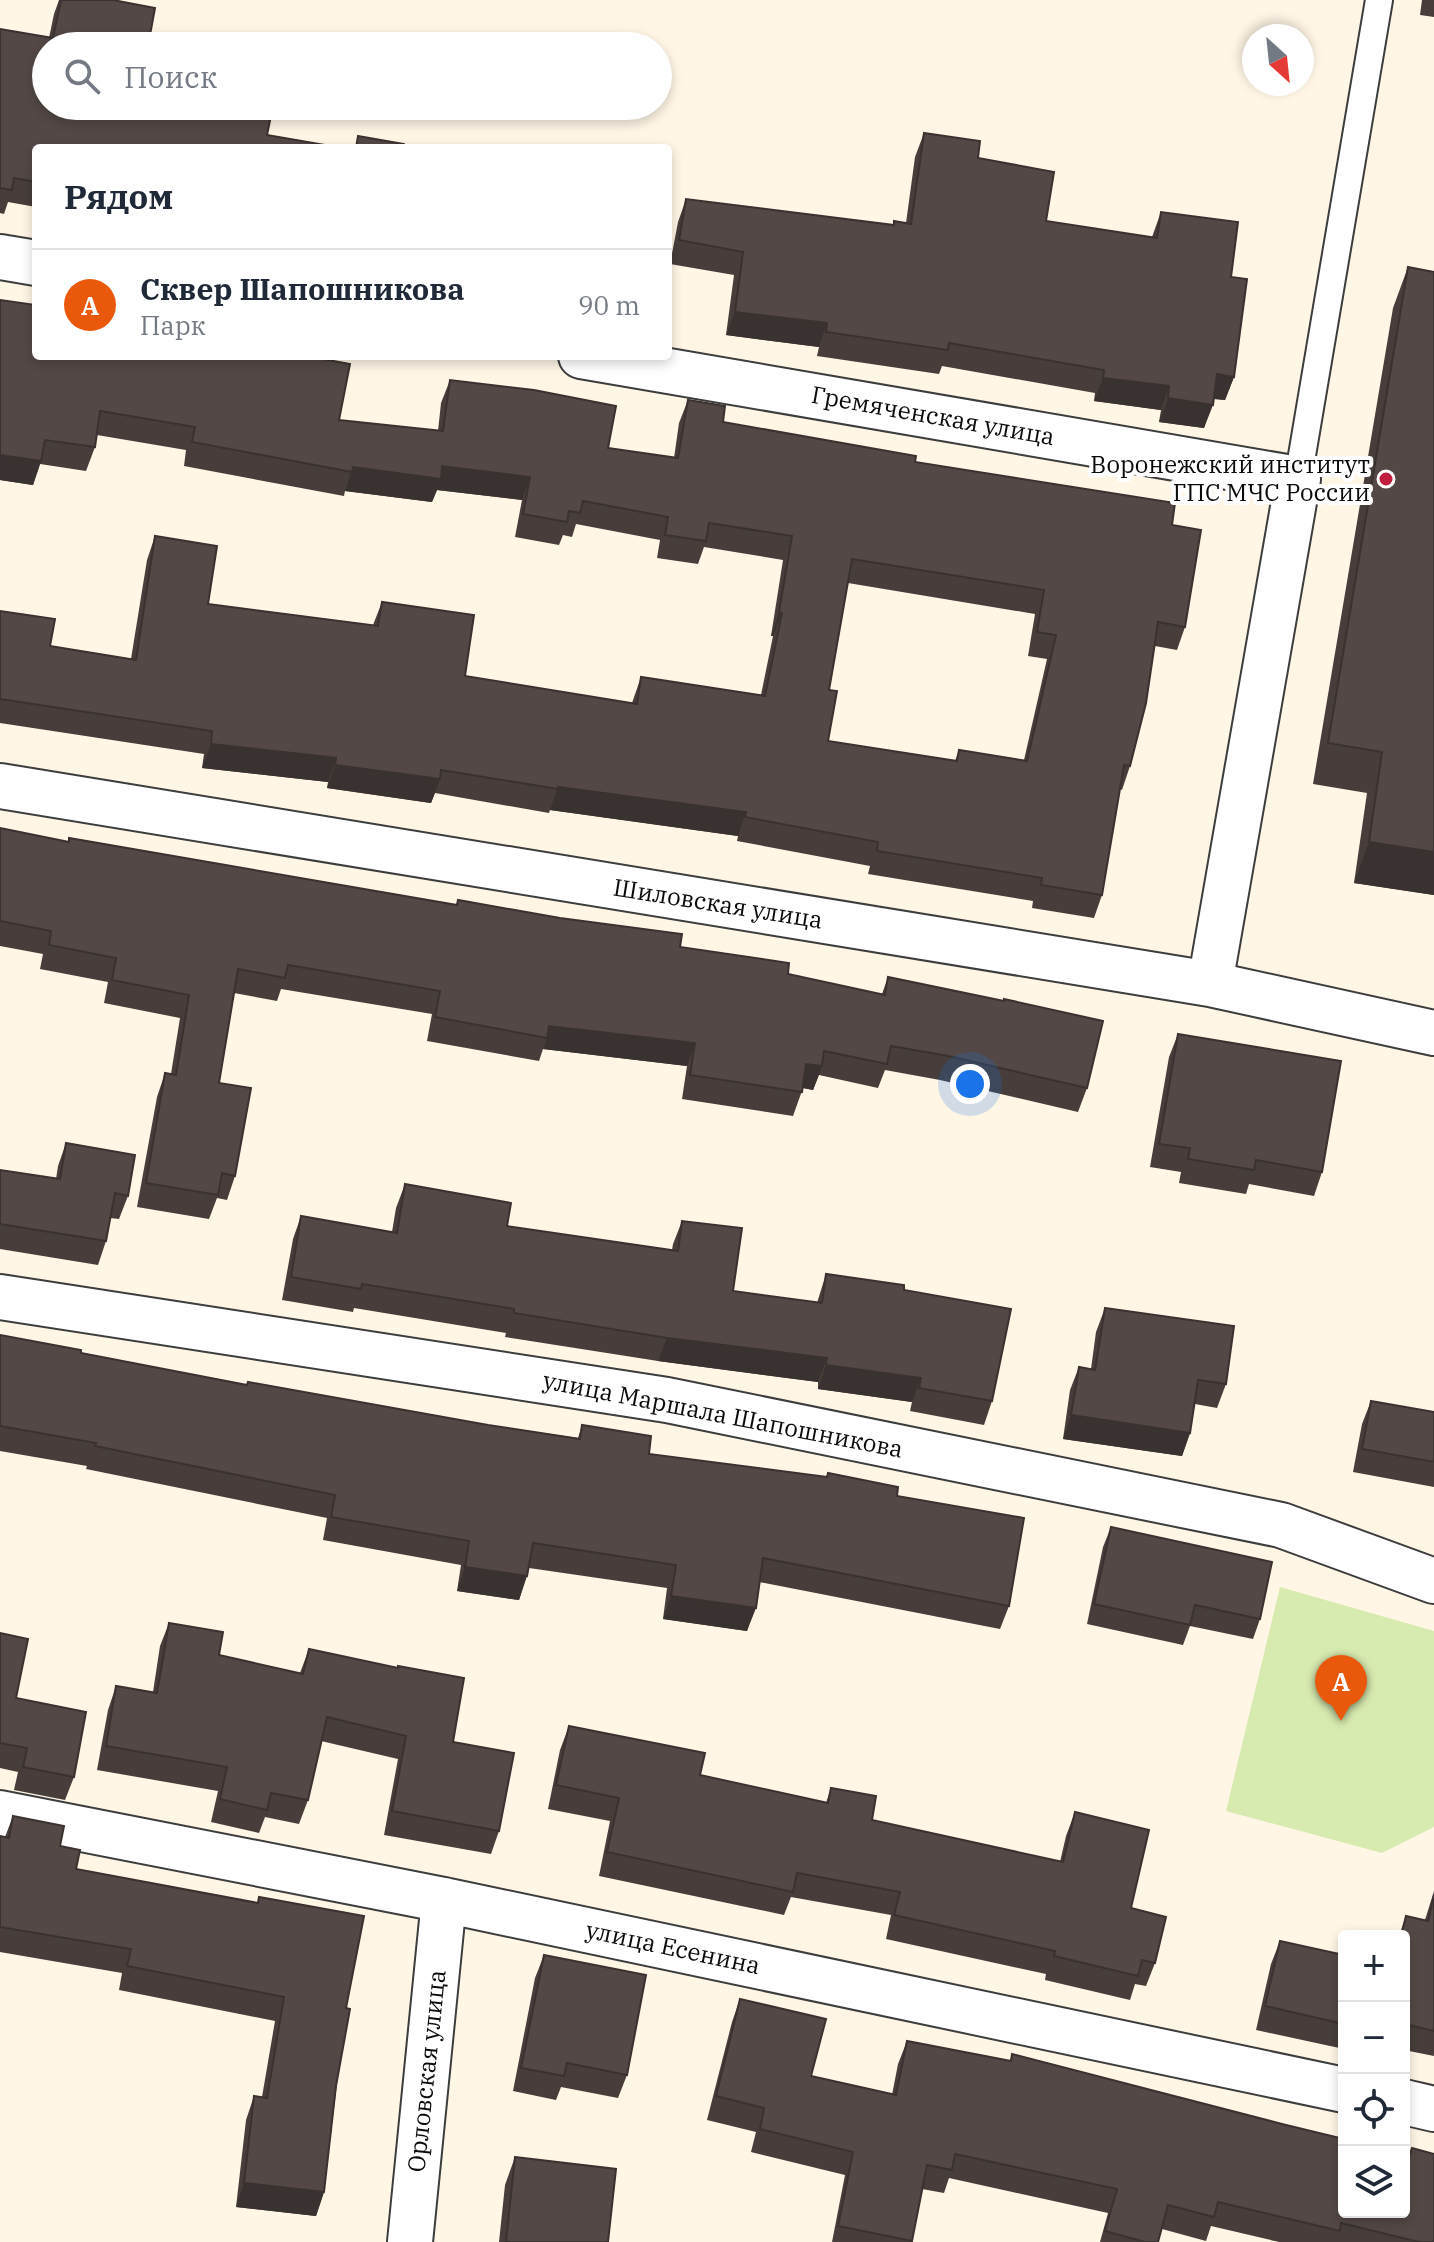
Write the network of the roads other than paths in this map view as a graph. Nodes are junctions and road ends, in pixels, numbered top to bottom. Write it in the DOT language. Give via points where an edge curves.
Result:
graph roads {
  1 [pos="1379,0"];
  2 [pos="0,257"];
  3 [pos="32,262"];
  4 [pos="604,360"];
  5 [pos="1298,479"];
  6 [pos="0,786"];
  7 [pos="1210,984"];
  8 [pos="1434,1033"];
  9 [pos="0,1297"];
  10 [pos="1434,1581"];
  11 [pos="0,1813"];
  12 [pos="444,1900"];
  13 [pos="1338,2089"];
  14 [pos="1410,2103"];
  15 [pos="1434,2109"];
  16 [pos="410,2242"];
  1 -- 5 [label="lane"];
  2 -- 3 [label="street"];
  4 -- 5 [label="street, Гремяченская улица"];
  5 -- 7 [label="street"];
  6 -- 7 [label="street, Шиловская улица"];
  7 -- 8 [label="street, Шиловская улица"];
  9 -- 10 [label="street, улица Маршала Шапошникова" via="682,1403 1281,1525"];
  11 -- 12 [label="street, улица Есенина"];
  12 -- 13 [label="street, улица Есенина"];
  12 -- 16 [label="street, Орловская улица"];
  14 -- 15 [label="street"];
}
